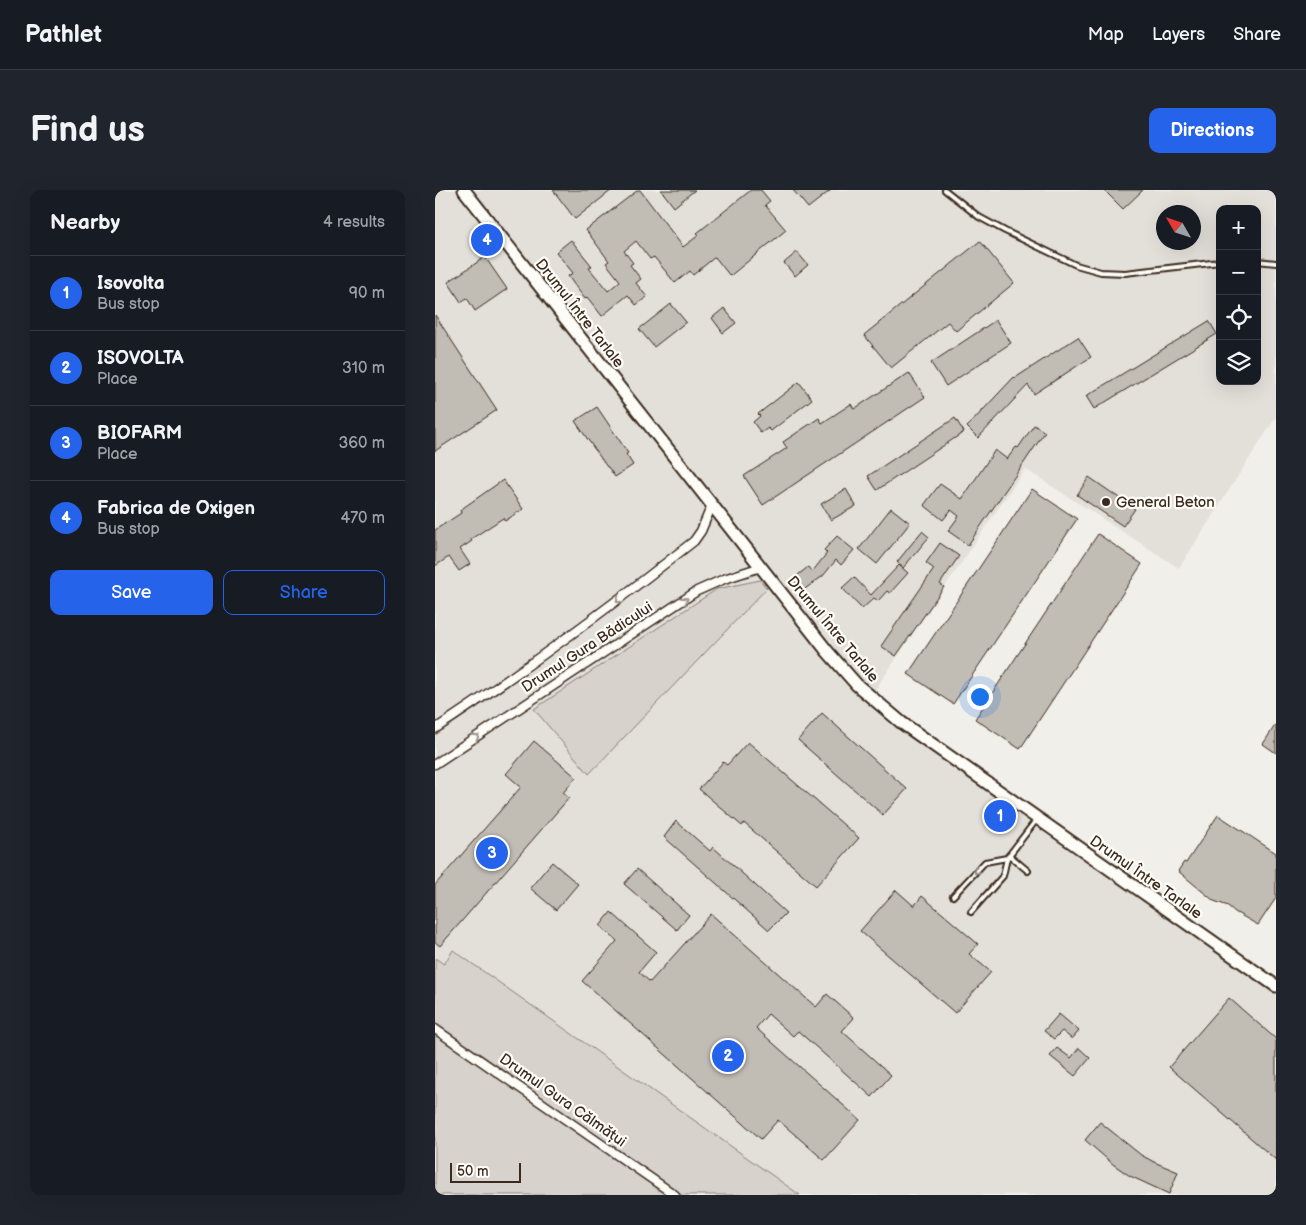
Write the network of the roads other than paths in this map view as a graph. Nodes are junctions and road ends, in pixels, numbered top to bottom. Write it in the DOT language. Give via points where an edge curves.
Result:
graph roads {
  1 [pos="464,190"];
  2 [pos="945,190"];
  3 [pos="1261,261"];
  4 [pos="1216,262"];
  5 [pos="1276,263"];
  6 [pos="712,504"];
  7 [pos="761,567"];
  8 [pos="435,729"];
  9 [pos="435,764"];
  10 [pos="1037,820"];
  11 [pos="1008,857"];
  12 [pos="1028,871"];
  13 [pos="953,896"];
  14 [pos="971,912"];
  15 [pos="1276,986"];
  16 [pos="435,1029"];
  17 [pos="675,1195"];
  1 -- 6 [label="main road, Drumul Între Tarlale"];
  2 -- 4 [label="lane" via="979,217 1005,231 1077,265 1101,272 1125,273"];
  3 -- 5 [label="lane"];
  6 -- 7 [label="main road, Drumul Între Tarlale"];
  6 -- 8 [label="street, Drumul Gura Bădicului, one-way" via="695,541 533,663"];
  9 -- 7 [label="street, Drumul Gura Bădicului, one-way" via="697,591"];
  7 -- 10 [label="main road, Drumul Între Tarlale" via="842,669 879,705"];
  10 -- 11 [label="lane"];
  10 -- 15 [label="main road, Drumul Între Tarlale"];
  11 -- 12 [label="lane"];
  11 -- 13 [label="lane, one-way" via="985,862"];
  11 -- 14 [label="lane" via="1003,876"];
  16 -- 17 [label="street, Drumul Gura Călmățui"];
}
